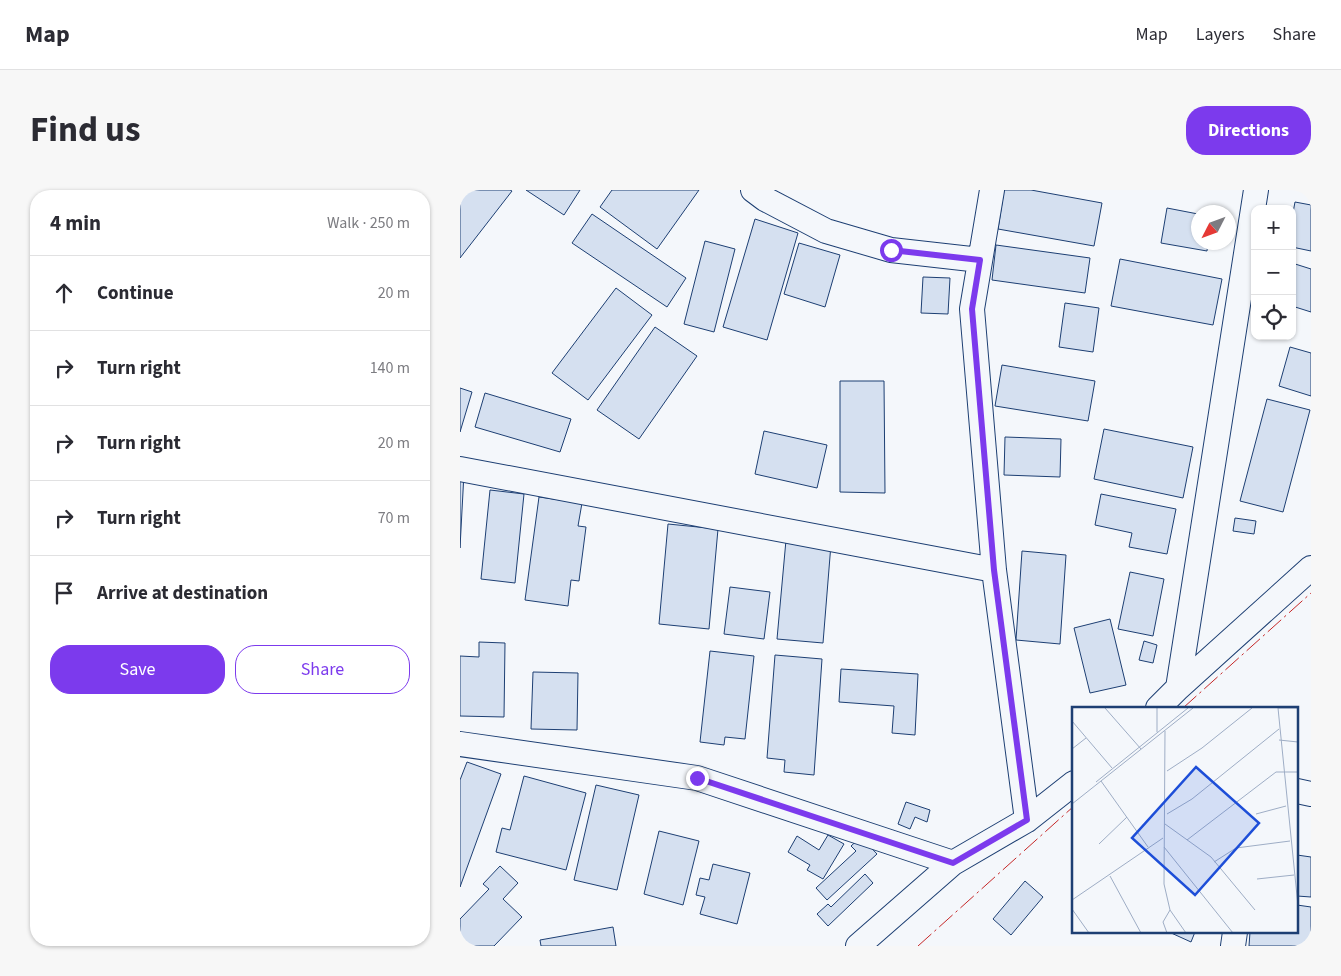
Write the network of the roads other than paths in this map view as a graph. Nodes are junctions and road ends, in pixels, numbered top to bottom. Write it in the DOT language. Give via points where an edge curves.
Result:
graph roads {
  1 [pos="753,190"];
  2 [pos="992,190"];
  3 [pos="1256,190"];
  4 [pos="980,260"];
  5 [pos="460,469"];
  6 [pos="1311,568"];
  7 [pos="994,570"];
  8 [pos="1178,688"];
  9 [pos="1159,707"];
  10 [pos="460,744"];
  11 [pos="1072,785"];
  12 [pos="1298,791"];
  13 [pos="1311,794"];
  14 [pos="1027,820"];
  15 [pos="953,863"];
  16 [pos="858,946"];
  1 -- 4 [label="street" via="826,231 891,250"];
  2 -- 4 [label="street"];
  3 -- 8 [label="street"];
  4 -- 7 [label="street" via="972,309"];
  5 -- 7 [label="street"];
  6 -- 8 [label="street"];
  7 -- 14 [label="street"];
  8 -- 9 [label="street"];
  10 -- 15 [label="street" via="697,778"];
  11 -- 14 [label="street"];
  12 -- 13 [label="street"];
  14 -- 15 [label="street"];
  15 -- 16 [label="street"];
}
